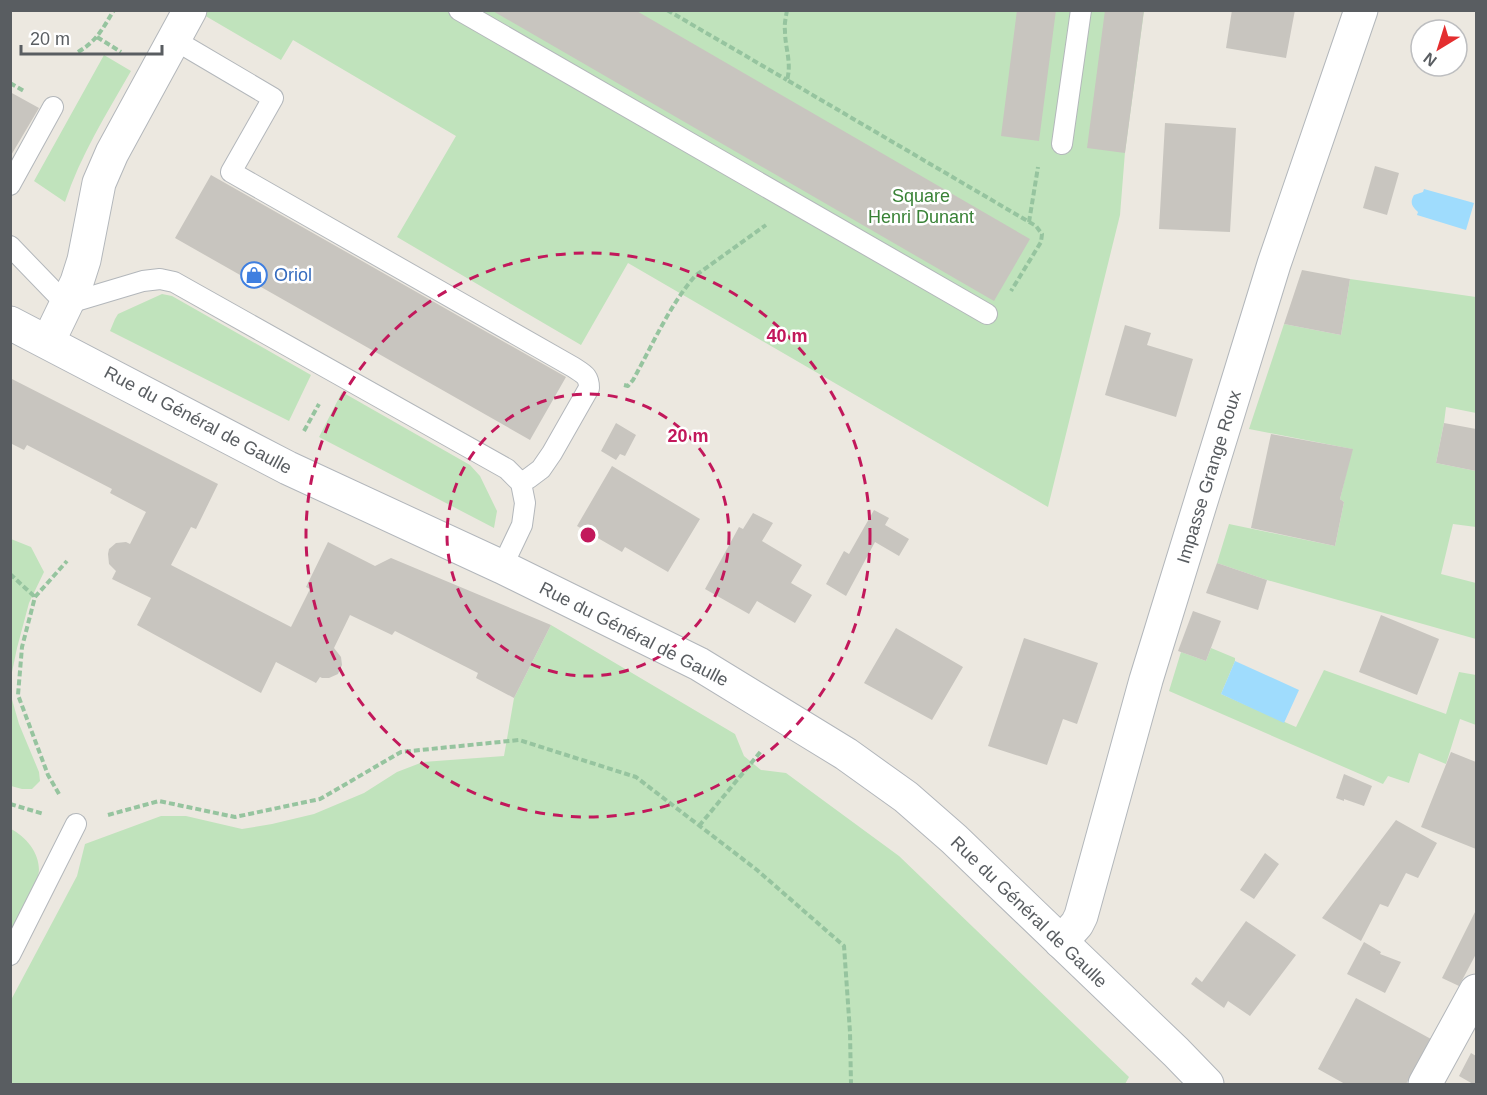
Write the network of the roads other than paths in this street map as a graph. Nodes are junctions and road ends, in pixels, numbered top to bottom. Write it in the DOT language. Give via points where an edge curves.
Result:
graph roads {
  1 [pos="190,10"];
  2 [pos="459,10"];
  3 [pos="1081,10"];
  4 [pos="1361,10"];
  5 [pos="173,39"];
  6 [pos="53,107"];
  7 [pos="1062,144"];
  8 [pos="10,185"];
  9 [pos="10,246"];
  10 [pos="66,304"];
  11 [pos="987,314"];
  12 [pos="10,323"];
  13 [pos="48,342"];
  14 [pos="521,483"];
  15 [pos="502,567"];
  16 [pos="76,824"];
  17 [pos="1060,942"];
  18 [pos="10,955"];
  19 [pos="1476,990"];
  20 [pos="1207,1084"];
  21 [pos="1425,1084"];
  1 -- 5 [label="street"];
  2 -- 11 [label="lane"];
  3 -- 7 [label="lane"];
  4 -- 17 [label="street, Impasse Grange Roux" via="1274,264 1146,680 1081,916"];
  5 -- 10 [label="street" via="99,183 84,260"];
  5 -- 14 [label="lane" via="273,98 231,172 573,367 589,380 589,388 552,453 541,469"];
  6 -- 8 [label="lane"];
  9 -- 10 [label="lane"];
  10 -- 13 [label="street"];
  10 -- 14 [label="lane" via="143,280 174,282 507,469"];
  12 -- 13 [label="street, Rue du Général de Gaulle"];
  13 -- 15 [label="street, Rue du Général de Gaulle" via="288,468"];
  14 -- 15 [label="lane" via="525,503 522,525"];
  15 -- 17 [label="street, Rue du Général de Gaulle" via="699,664 846,754 954,838"];
  16 -- 18 [label="lane"];
  17 -- 20 [label="street, Rue du Général de Gaulle"];
  19 -- 21 [label="street"];
}
